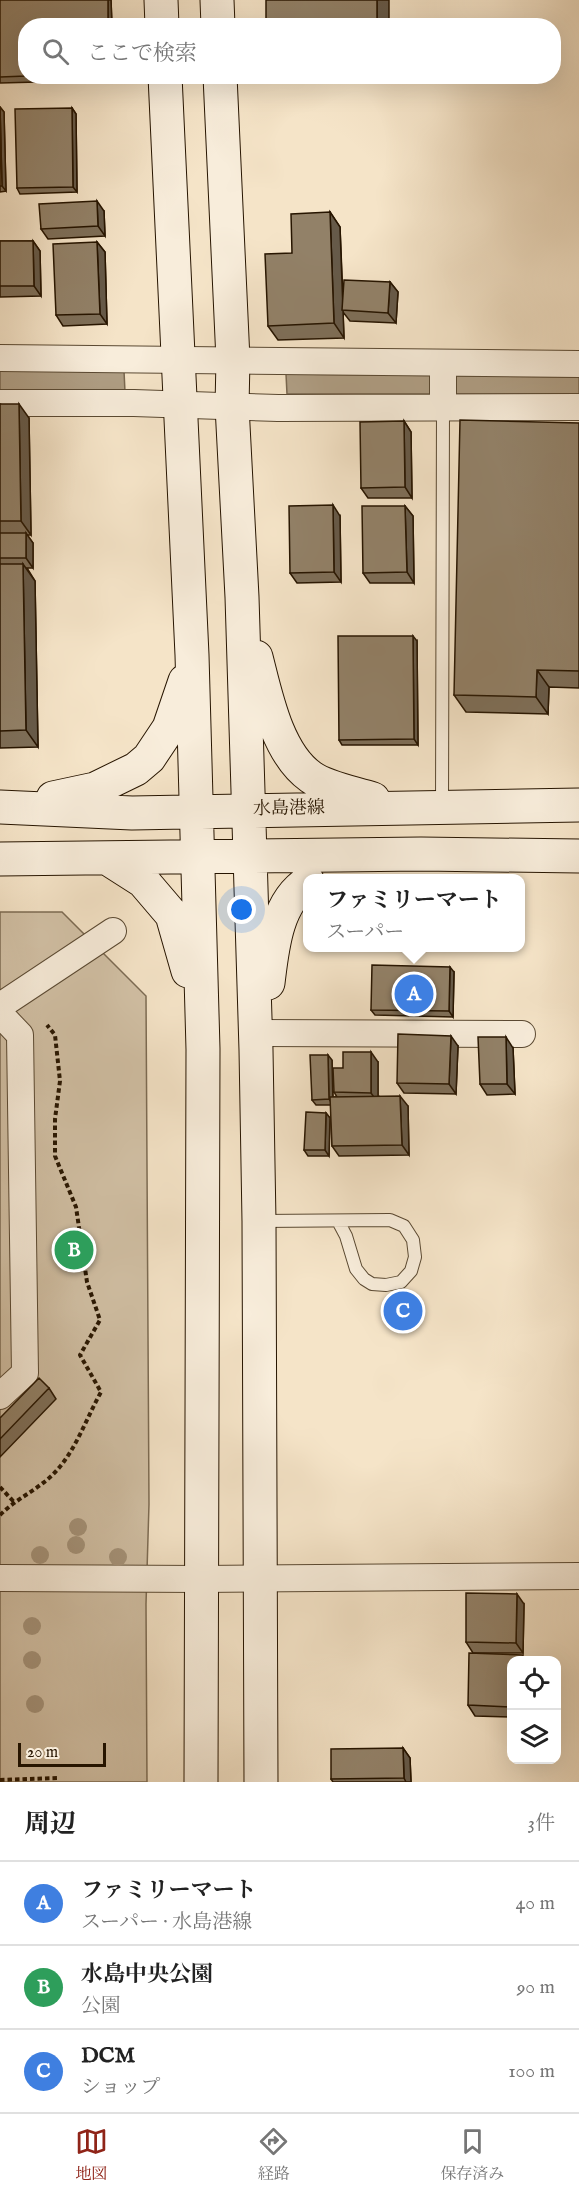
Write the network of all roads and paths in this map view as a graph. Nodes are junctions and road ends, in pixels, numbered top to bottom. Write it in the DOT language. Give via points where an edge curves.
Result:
graph roads {
  1 [pos="161,0"];
  2 [pos="217,0"];
  3 [pos="162,18"];
  4 [pos="218,18"];
  5 [pos="165,84"];
  6 [pos="220,84"];
  7 [pos="0,358"];
  8 [pos="179,360"];
  9 [pos="233,360"];
  10 [pos="579,364"];
  11 [pos="443,385"];
  12 [pos="0,403"];
  13 [pos="181,405"];
  14 [pos="232,406"];
  15 [pos="579,407"];
  16 [pos="242,597"];
  17 [pos="192,655"];
  18 [pos="579,805"];
  19 [pos="4,807"];
  20 [pos="431,807"];
  21 [pos="248,810"];
  22 [pos="196,812"];
  23 [pos="421,854"];
  24 [pos="250,856"];
  25 [pos="579,856"];
  26 [pos="198,857"];
  27 [pos="107,858"];
  28 [pos="0,859"];
  29 [pos="322,874"];
  30 [pos="303,888"];
  31 [pos="113,931"];
  32 [pos="10,999"];
  33 [pos="0,1014"];
  34 [pos="522,1034"];
  35 [pos="258,1042"];
  36 [pos="203,1049"];
  37 [pos="259,1221"];
  38 [pos="338,1221"];
  39 [pos="0,1396"];
  40 [pos="0,1487"];
  41 [pos="14,1502"];
  42 [pos="0,1515"];
  43 [pos="579,1576"];
  44 [pos="0,1578"];
  45 [pos="260,1578"];
  46 [pos="201,1579"];
  47 [pos="59,1778"];
  48 [pos="0,1780"];
  49 [pos="8,1781"];
  50 [pos="201,1782"];
  51 [pos="261,1782"];
  1 -- 3 [label="street"];
  2 -- 4 [label="street"];
  5 -- 8 [label="street"];
  6 -- 9 [label="street"];
  7 -- 8 [label="street"];
  8 -- 9 [label="street"];
  8 -- 13 [label="street"];
  9 -- 11 [label="street"];
  9 -- 14 [label="street"];
  10 -- 11 [label="street"];
  11 -- 14 [label="street"];
  11 -- 15 [label="street"];
  11 -- 20 [label="lane"];
  12 -- 13 [label="street"];
  13 -- 14 [label="street"];
  13 -- 17 [label="street"];
  14 -- 16 [label="street"];
  16 -- 20 [label="street" via="272,716 284,747 312,778 374,799"];
  16 -- 21 [label="street"];
  17 -- 19 [label="street" via="169,728 149,758 136,769 95,789"];
  17 -- 22 [label="street"];
  18 -- 20 [label="street, 水島港線"];
  19 -- 22 [label="street, 水島港線"];
  20 -- 21 [label="street, 水島港線"];
  21 -- 22 [label="street, 水島港線"];
  21 -- 24 [label="street"];
  22 -- 26 [label="street"];
  23 -- 24 [label="street"];
  23 -- 25 [label="street"];
  23 -- 29 [label="street"];
  24 -- 26 [label="street"];
  24 -- 35 [label="street"];
  26 -- 27 [label="street"];
  26 -- 36 [label="street"];
  27 -- 28 [label="street"];
  27 -- 36 [label="street" via="143,881 172,915 186,959"];
  30 -- 35 [label="street" via="290,902 273,944"];
  31 -- 32 [label="street"];
  32 -- 41 [label="path" via="55,1035 60,1081 55,1156 76,1207 87,1282 100,1320 80,1355 101,1392 59,1468 43,1484"];
  33 -- 39 [label="street" via="20,1035 25,1373"];
  34 -- 35 [label="street"];
  35 -- 37 [label="street"];
  36 -- 46 [label="street"];
  37 -- 38 [label="lane"];
  37 -- 45 [label="street"];
  38 -- 38 [label="lane" via="390,1220 404,1226 413,1240 415,1257 411,1271 400,1282 386,1285 364,1279 356,1269"];
  40 -- 41 [label="path"];
  41 -- 42 [label="path"];
  43 -- 45 [label="street"];
  44 -- 46 [label="street"];
  45 -- 46 [label="street"];
  45 -- 51 [label="street"];
  46 -- 50 [label="street"];
  47 -- 49 [label="path"];
  48 -- 49 [label="path"];
}
